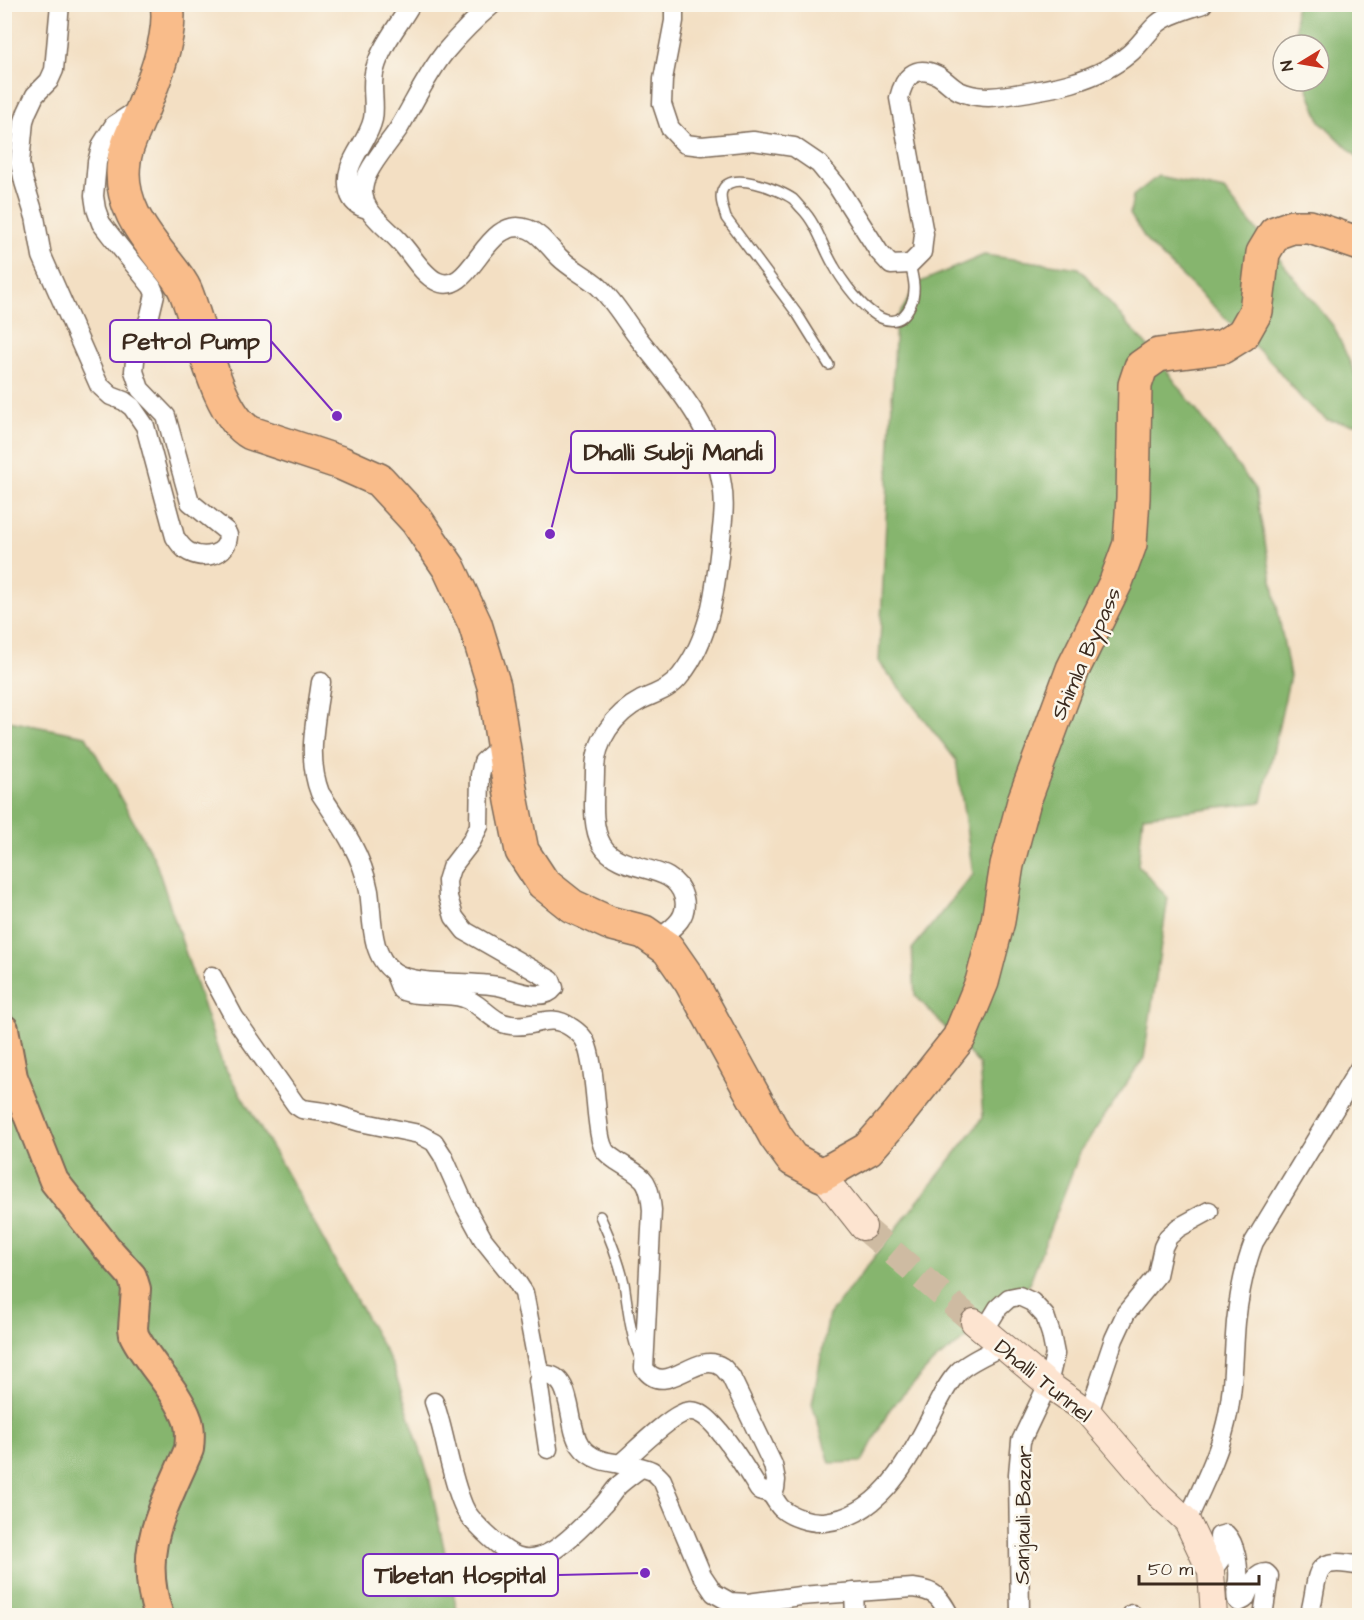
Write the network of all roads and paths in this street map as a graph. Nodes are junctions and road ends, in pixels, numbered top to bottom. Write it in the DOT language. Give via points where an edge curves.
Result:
graph roads {
  1 [pos="60,4"];
  2 [pos="167,4"];
  3 [pos="411,4"];
  4 [pos="494,4"];
  5 [pos="674,4"];
  6 [pos="1203,4"];
  7 [pos="144,105"];
  8 [pos="368,209"];
  9 [pos="1359,244"];
  10 [pos="910,264"];
  11 [pos="829,365"];
  12 [pos="321,682"];
  13 [pos="504,743"];
  14 [pos="657,940"];
  15 [pos="394,972"];
  16 [pos="212,976"];
  17 [pos="4,1029"];
  18 [pos="1359,1067"];
  19 [pos="822,1175"];
  20 [pos="1209,1211"];
  21 [pos="600,1216"];
  22 [pos="863,1227"];
  23 [pos="986,1333"];
  24 [pos="644,1368"];
  25 [pos="540,1377"];
  26 [pos="1048,1384"];
  27 [pos="434,1402"];
  28 [pos="1089,1413"];
  29 [pos="548,1449"];
  30 [pos="620,1464"];
  31 [pos="641,1468"];
  32 [pos="770,1493"];
  33 [pos="1187,1521"];
  34 [pos="1359,1566"];
  35 [pos="1211,1572"];
  36 [pos="854,1592"];
  37 [pos="159,1616"];
  38 [pos="855,1616"];
  39 [pos="950,1616"];
  40 [pos="1020,1616"];
  41 [pos="1214,1616"];
  42 [pos="1263,1616"];
  43 [pos="1309,1616"];
  1 -- 7 [label="street" via="54,70 27,112 20,163 42,256 99,385 132,407 145,426 175,537 189,552 214,555 225,547 226,531 190,502 166,416 140,388 134,371 136,350 154,304 154,290 101,223 96,209 97,162 102,144 120,120"];
  2 -- 7 [label="highway" via="169,24"];
  3 -- 8 [label="street" via="375,69 373,118 350,169 350,195 354,203"];
  4 -- 8 [label="street" via="469,24 444,54 369,170 363,196"];
  5 -- 10 [label="street" via="662,104 670,128 685,144 702,147 753,141 794,147 819,164 891,265"];
  6 -- 10 [label="street" via="1159,22 1129,54 1101,72 1074,82 999,97 976,97 956,90 938,75 925,71 903,82 899,98 924,234 922,252"];
  7 -- 13 [label="highway" via="123,162 130,209 144,235 184,288 207,359 232,413 251,432 379,480 417,521 449,568 475,624 494,686"];
  8 -- 14 [label="street" via="435,281 446,284 462,278 499,233 512,228 527,229 542,238 615,305 686,398 713,452 723,488 724,510 714,602 701,642 680,677 666,690 629,708 612,724 597,750 595,766 595,826 602,844 609,854 623,861 672,878 686,903 678,923"];
  9 -- 19 [label="highway, Shimla Bypass" via="1310,227 1292,227 1275,233 1263,253 1256,311 1243,334 1222,347 1158,355 1141,366 1135,385 1130,544 1116,582 1073,669 1024,801 982,982 959,1038 904,1108 868,1149"];
  10 -- 11 [label="lane" via="914,298 906,315 897,321 887,321 875,315 850,290 805,212 793,199 773,188 738,180 722,190 726,218 798,315"];
  12 -- 15 [label="street" via="312,757 316,782 356,851 369,892 375,942"];
  13 -- 14 [label="highway" via="522,851 543,883 572,906"];
  13 -- 15 [label="street" via="483,762 479,826 451,868 448,897 454,917 465,931 544,975 554,988 542,994 528,993 495,985 410,978"];
  14 -- 19 [label="highway" via="668,948 691,982 786,1152"];
  15 -- 24 [label="street" via="401,990 411,995 465,998 509,1025 557,1020 586,1042 604,1150 640,1175 651,1195"];
  16 -- 25 [label="street" via="234,1017 296,1105 420,1134 434,1142 483,1239 524,1293"];
  17 -- 37 [label="main road" via="14,1077 54,1181 132,1276 136,1289 134,1335 188,1420 189,1449 154,1532 150,1568"];
  18 -- 33 [label="street" via="1254,1242 1239,1298 1226,1423"];
  19 -- 22 [label="main road"];
  20 -- 28 [label="street" via="1168,1237 1157,1275 1126,1313 1114,1339"];
  21 -- 24 [label="lane" via="614,1246 635,1346"];
  23 -- 26 [label="main road, Dhalli Tunnel"];
  23 -- 26 [label="street, Sanjauli Bazar" via="998,1308 1009,1298 1019,1296 1032,1302 1045,1316 1055,1354"];
  23 -- 32 [label="street" via="943,1393 898,1475 875,1501 839,1520 817,1522 781,1508"];
  24 -- 32 [label="street" via="656,1379 699,1365 720,1366 731,1377 773,1465 776,1490"];
  25 -- 29 [label="street"];
  25 -- 30 [label="street" via="556,1376 562,1382 576,1439 582,1448 600,1459"];
  26 -- 28 [label="main road, Dhalli Tunnel"];
  26 -- 40 [label="street, Sanjauli Bazar" via="1021,1441"];
  27 -- 31 [label="street" via="464,1508 476,1525 516,1557 529,1559 556,1548"];
  28 -- 33 [label="main road, Dhalli Tunnel" via="1159,1495"];
  30 -- 31 [label="street"];
  30 -- 32 [label="street" via="681,1413 692,1411 708,1419 759,1490"];
  31 -- 36 [label="street" via="654,1471 662,1480 702,1575 714,1593 730,1602 748,1604"];
  33 -- 35 [label="main road"];
  34 -- 43 [label="street" via="1328,1562 1320,1569"];
  35 -- 41 [label="main road"];
  35 -- 42 [label="street" via="1220,1560 1219,1536 1226,1534 1235,1552 1239,1602 1245,1599 1257,1575 1262,1572 1269,1576"];
  36 -- 38 [label="street"];
  36 -- 39 [label="street" via="931,1590"];
}
